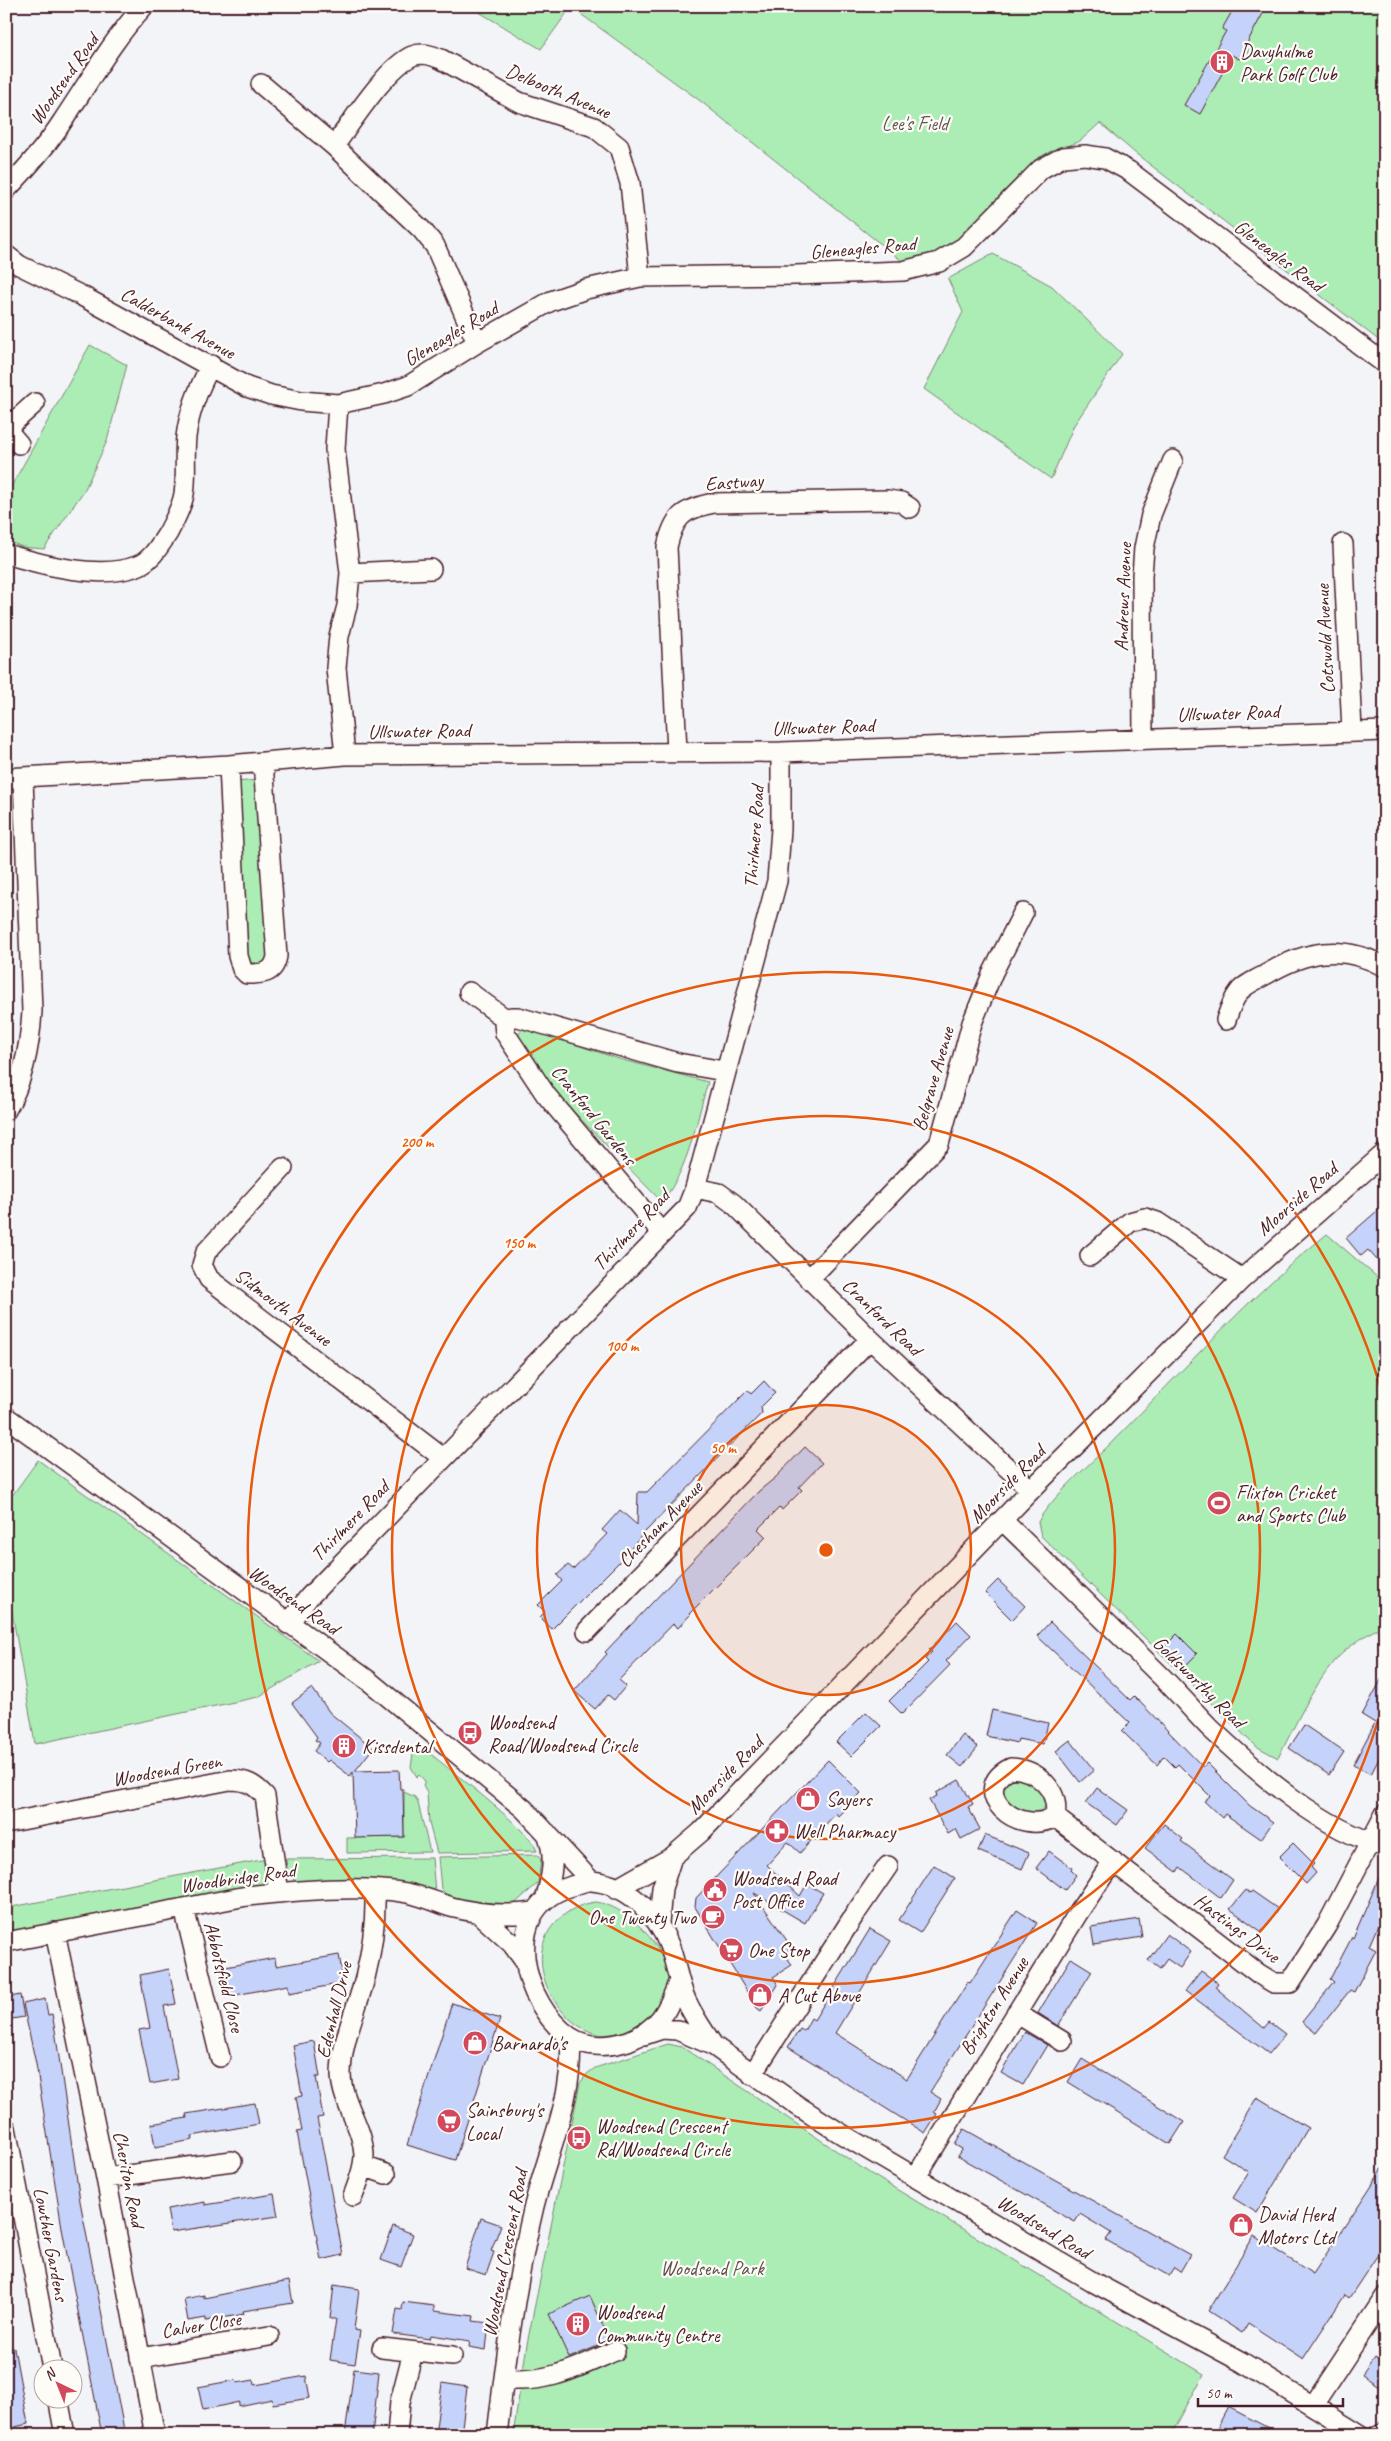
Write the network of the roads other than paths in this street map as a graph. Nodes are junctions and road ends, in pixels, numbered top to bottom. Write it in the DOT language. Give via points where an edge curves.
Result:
graph roads {
  1 [pos="140,10"];
  2 [pos="261,84"];
  3 [pos="334,146"];
  4 [pos="6,190"];
  5 [pos="6,255"];
  6 [pos="640,277"];
  7 [pos="477,343"];
  8 [pos="1385,364"];
  9 [pos="211,365"];
  10 [pos="384,394"];
  11 [pos="35,403"];
  12 [pos="338,404"];
  13 [pos="6,429"];
  14 [pos="19,444"];
  15 [pos="1173,460"];
  16 [pos="910,508"];
  17 [pos="1343,544"];
  18 [pos="6,554"];
  19 [pos="432,569"];
  20 [pos="350,573"];
  21 [pos="1352,731"];
  22 [pos="1385,731"];
  23 [pos="1143,739"];
  24 [pos="677,751"];
  25 [pos="781,752"];
  26 [pos="345,755"];
  27 [pos="263,762"];
  28 [pos="229,765"];
  29 [pos="14,778"];
  30 [pos="1023,913"];
  31 [pos="1385,967"];
  32 [pos="469,992"];
  33 [pos="507,1020"];
  34 [pos="1226,1020"];
  35 [pos="724,1071"];
  36 [pos="6,1110"];
  37 [pos="1385,1154"];
  38 [pos="283,1168"];
  39 [pos="694,1188"];
  40 [pos="662,1234"];
  41 [pos="1090,1256"];
  42 [pos="810,1278"];
  43 [pos="1242,1279"];
  44 [pos="870,1339"];
  45 [pos="6,1417"];
  46 [pos="443,1458"];
  47 [pos="1031,1490"];
  48 [pos="1002,1520"];
  49 [pos="288,1624"];
  50 [pos="587,1631"];
  51 [pos="1385,1814"];
  52 [pos="1055,1817"];
  53 [pos="6,1823"];
  54 [pos="546,1832"];
  55 [pos="1378,1844"];
  56 [pos="672,1856"];
  57 [pos="1113,1861"];
  58 [pos="888,1866"];
  59 [pos="591,1881"];
  60 [pos="616,1889"];
  61 [pos="375,1891"];
  62 [pos="279,1893"];
  63 [pos="540,1906"];
  64 [pos="184,1908"];
  65 [pos="476,1912"];
  66 [pos="659,1923"];
  67 [pos="55,1932"];
  68 [pos="6,1942"];
  69 [pos="523,1959"];
  70 [pos="678,1980"];
  71 [pos="1016,2013"];
  72 [pos="644,2035"];
  73 [pos="570,2037"];
  74 [pos="1062,2041"];
  75 [pos="603,2046"];
  76 [pos="714,2046"];
  77 [pos="220,2057"];
  78 [pos="752,2075"];
  79 [pos="568,2082"];
  80 [pos="6,2128"];
  81 [pos="232,2161"];
  82 [pos="363,2166"];
  83 [pos="386,2174"];
  84 [pos="916,2177"];
  85 [pos="106,2178"];
  86 [pos="354,2196"];
  87 [pos="1385,2297"];
  88 [pos="269,2336"];
  89 [pos="382,2348"];
  90 [pos="614,2351"];
  91 [pos="413,2352"];
  92 [pos="452,2356"];
  93 [pos="50,2358"];
  94 [pos="140,2358"];
  95 [pos="504,2379"];
  96 [pos="1314,2406"];
  97 [pos="60,2408"];
  98 [pos="1385,2432"];
  99 [pos="65,2435"];
  100 [pos="155,2435"];
  101 [pos="397,2435"];
  102 [pos="497,2435"];
  103 [pos="1360,2435"];
  104 [pos="1379,2435"];
  1 -- 4 [label="street, Woodsend Road" via="32,163"];
  2 -- 3 [label="street"];
  3 -- 6 [label="street, Delbooth Avenue" via="388,75 413,56 428,53 519,102 594,127 619,147 630,183"];
  3 -- 7 [label="street" via="435,246"];
  5 -- 9 [label="street, Calderbank Avenue" via="19,265"];
  6 -- 7 [label="street, Gleneagles Road" via="551,301"];
  6 -- 8 [label="street, Gleneagles Road" via="903,271 939,262 964,247 1041,169 1062,157 1085,155 1105,158 1129,171"];
  7 -- 10 [label="street, Gleneagles Road" via="408,386"];
  9 -- 12 [label="street, Calderbank Avenue" via="248,387 271,395"];
  9 -- 18 [label="street" via="200,384 186,437 184,496 174,522 150,557 138,566 77,571"];
  10 -- 12 [label="street, Calderbank Avenue"];
  11 -- 13 [label="street"];
  12 -- 20 [label="street" via="335,450"];
  13 -- 14 [label="street"];
  15 -- 23 [label="street, Andrews Avenue" via="1151,515 1144,548"];
  16 -- 24 [label="street, Eastway" via="888,500 714,503 677,518 667,547"];
  17 -- 21 [label="street, Cotswold Avenue"];
  19 -- 20 [label="street"];
  20 -- 26 [label="street" via="348,606 339,636 336,668"];
  21 -- 22 [label="street, Ullswater Road"];
  21 -- 23 [label="street, Ullswater Road"];
  23 -- 25 [label="street, Ullswater Road"];
  24 -- 25 [label="street, Ullswater Road"];
  24 -- 26 [label="street, Ullswater Road"];
  25 -- 35 [label="street, Thirlmere Road" via="781,829 776,881"];
  26 -- 27 [label="street, Ullswater Road"];
  27 -- 28 [label="street, Ullswater Road"];
  27 -- 28 [label="street" via="277,956 276,965 260,974 247,974 238,956"];
  28 -- 29 [label="street, Ullswater Road"];
  29 -- 36 [label="street" via="32,1011 30,1042 18,1090"];
  30 -- 42 [label="street, Belgrave Avenue" via="972,1023 939,1144"];
  31 -- 34 [label="street" via="1369,958 1346,952 1319,952 1279,967 1240,990 1233,999"];
  32 -- 33 [label="street"];
  33 -- 35 [label="street, Cranford Gardens" via="518,1017 678,1063"];
  33 -- 40 [label="street, Cranford Gardens" via="504,1023 505,1033 546,1095"];
  35 -- 39 [label="street, Thirlmere Road"];
  37 -- 43 [label="street, Moorside Road"];
  38 -- 46 [label="street, Sidmouth Avenue" via="206,1252 202,1266 209,1279"];
  39 -- 40 [label="street, Thirlmere Road" via="686,1208"];
  39 -- 42 [label="street, Cranford Road" via="719,1193 734,1204"];
  40 -- 46 [label="street, Thirlmere Road"];
  41 -- 43 [label="street" via="1130,1222 1145,1218 1157,1222"];
  42 -- 44 [label="street, Cranford Road"];
  43 -- 47 [label="street, Moorside Road"];
  44 -- 47 [label="street, Cranford Road"];
  44 -- 50 [label="street, Chesham Avenue"];
  45 -- 49 [label="street, Woodsend Road"];
  46 -- 49 [label="street, Thirlmere Road" via="308,1597"];
  47 -- 48 [label="street, Moorside Road"];
  48 -- 55 [label="street, Goldsworthy Road" via="1244,1759 1309,1810 1338,1828"];
  48 -- 56 [label="street, Moorside Road" via="714,1819"];
  49 -- 54 [label="street, Woodsend Road" via="369,1681 524,1809"];
  51 -- 55 [label="street"];
  52 -- 57 [label="street, Hastings Drive"];
  53 -- 62 [label="street, Woodsend Green" via="241,1780 255,1785 265,1796"];
  54 -- 59 [label="street, Woodsend Road"];
  54 -- 63 [label="street, Woodsend Road" via="553,1851 552,1876"];
  55 -- 57 [label="street, Hastings Drive" via="1290,1983 1274,1983 1259,1974"];
  56 -- 60 [label="street, Moorside Road"];
  56 -- 66 [label="street" via="662,1888"];
  57 -- 71 [label="street, Brighton Avenue"];
  58 -- 78 [label="street"];
  59 -- 60 [label="street"];
  59 -- 63 [label="street" via="564,1889"];
  60 -- 66 [label="street" via="646,1907"];
  61 -- 62 [label="street, Woodbridge Road"];
  61 -- 65 [label="street, Woodbridge Road" via="407,1893"];
  61 -- 82 [label="street, Edenhall Drive" via="370,1953 341,2074 345,2095 362,2140"];
  62 -- 64 [label="street, Woodbridge Road"];
  63 -- 65 [label="street, Woodbridge Road" via="498,1914"];
  63 -- 69 [label="street" via="524,1935"];
  64 -- 67 [label="street, Woodbridge Road"];
  64 -- 77 [label="street, Abbotsfield Close"];
  65 -- 69 [label="street, Woodbridge Road" via="512,1944"];
  66 -- 70 [label="street" via="670,1946"];
  67 -- 68 [label="street, Woodbridge Road"];
  67 -- 85 [label="street, Cheriton Road"];
  69 -- 73 [label="street" via="542,2004"];
  70 -- 72 [label="street" via="670,2005"];
  70 -- 76 [label="street, Woodsend Road" via="694,2016"];
  71 -- 74 [label="street"];
  71 -- 84 [label="street, Brighton Avenue"];
  72 -- 75 [label="street"];
  72 -- 76 [label="street, Woodsend Road" via="662,2029 677,2030"];
  73 -- 75 [label="street" via="586,2044"];
  73 -- 79 [label="street, Woodsend Crescent Road"];
  75 -- 79 [label="street, Woodsend Crescent Road" via="581,2062"];
  76 -- 78 [label="street, Woodsend Road"];
  78 -- 84 [label="street, Woodsend Road" via="840,2133"];
  79 -- 95 [label="street, Woodsend Crescent Road" via="565,2104 534,2207"];
  80 -- 93 [label="street, Lowther Gardens"];
  81 -- 85 [label="street"];
  82 -- 83 [label="street"];
  82 -- 86 [label="street, Edenhall Drive"];
  84 -- 96 [label="street, Woodsend Road" via="1093,2282 1242,2362"];
  85 -- 94 [label="street, Cheriton Road"];
  87 -- 96 [label="street"];
  88 -- 94 [label="street, Calver Close"];
  89 -- 91 [label="street"];
  90 -- 95 [label="street" via="562,2374 525,2381"];
  91 -- 92 [label="street"];
  91 -- 101 [label="street" via="400,2402"];
  94 -- 100 [label="street, Cheriton Road"];
  95 -- 102 [label="street, Woodsend Crescent Road"];
  96 -- 103 [label="street, Woodsend Road"];
  97 -- 99 [label="street"];
  98 -- 104 [label="street"];
}
